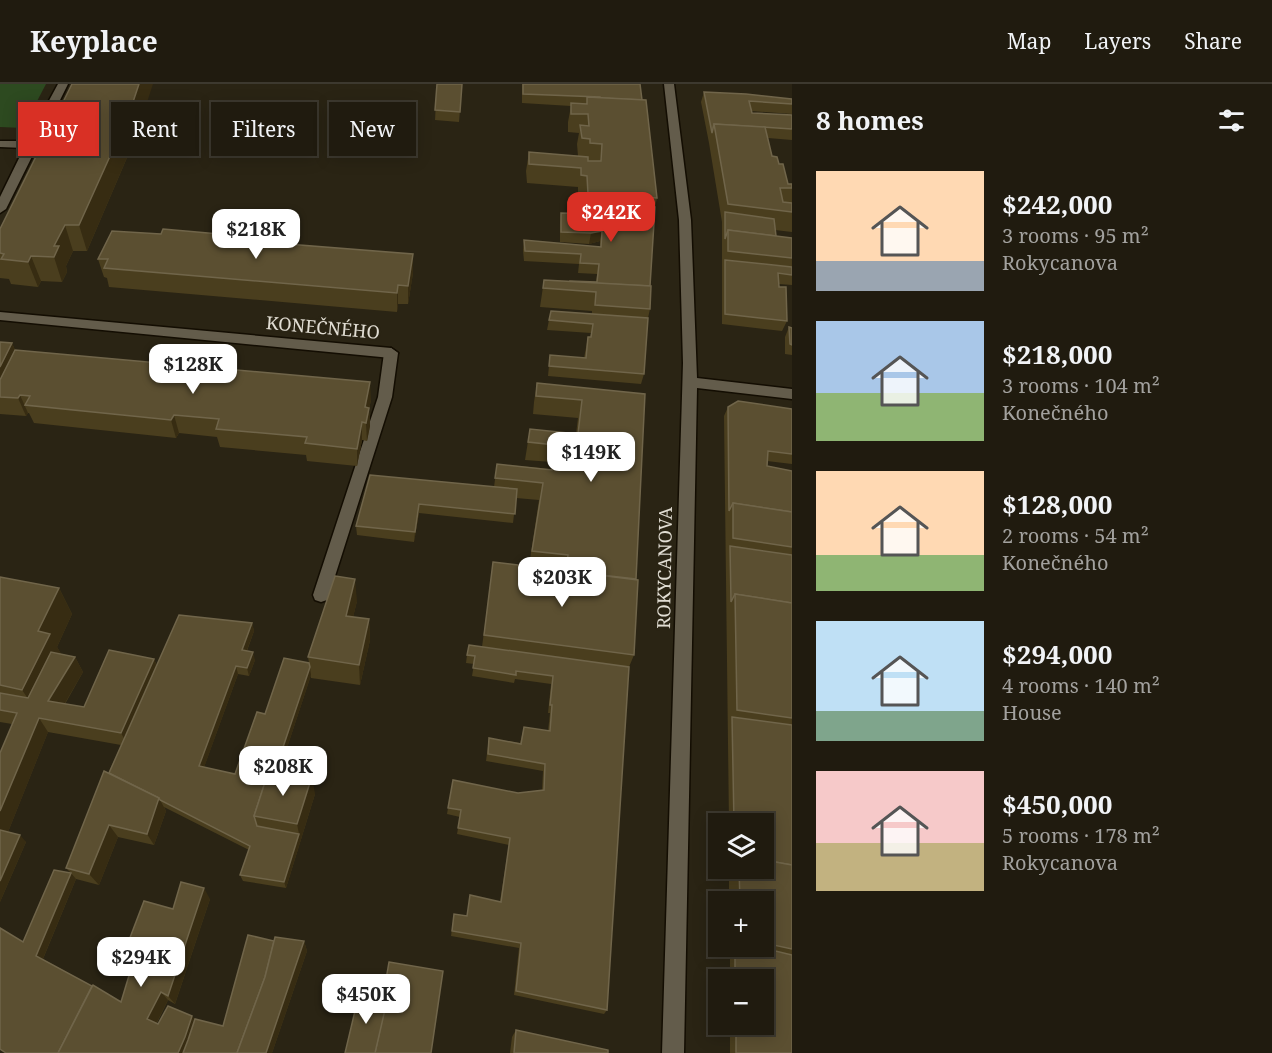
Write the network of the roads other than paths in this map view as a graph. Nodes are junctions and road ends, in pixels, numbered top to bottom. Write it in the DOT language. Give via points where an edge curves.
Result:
graph roads {
  1 [pos="63,84"];
  2 [pos="669,84"];
  3 [pos="54,102"];
  4 [pos="0,144"];
  5 [pos="18,145"];
  6 [pos="26,156"];
  7 [pos="0,209"];
  8 [pos="0,316"];
  9 [pos="689,382"];
  10 [pos="792,394"];
  11 [pos="321,596"];
  12 [pos="673,1053"];
  1 -- 3 [label="street"];
  2 -- 9 [label="street, ROKYCANOVA" via="685,220"];
  4 -- 5 [label="street"];
  6 -- 7 [label="street"];
  8 -- 11 [label="street, KONEČNÉHO" via="391,353 385,398"];
  9 -- 10 [label="street"];
  9 -- 12 [label="street, ROKYCANOVA"];
}
